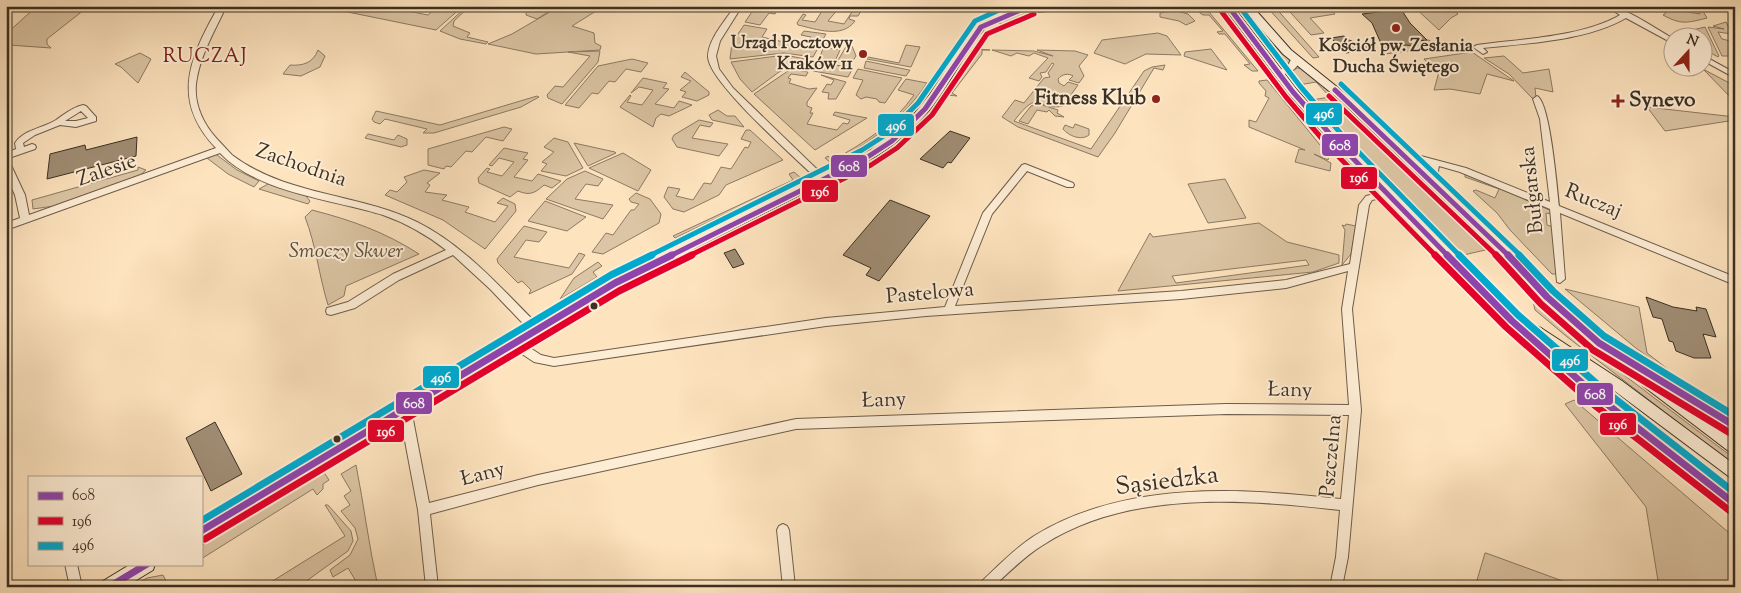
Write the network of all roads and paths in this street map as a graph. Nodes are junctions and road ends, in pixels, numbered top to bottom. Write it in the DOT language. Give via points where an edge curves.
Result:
graph roads {
  1 [pos="740,6"];
  2 [pos="1008,6"];
  3 [pos="1031,6"];
  4 [pos="1228,6"];
  5 [pos="1246,6"];
  6 [pos="1609,6"];
  7 [pos="219,13"];
  8 [pos="1626,16"];
  9 [pos="981,27"];
  10 [pos="1664,37"];
  11 [pos="1483,52"];
  12 [pos="1295,59"];
  13 [pos="1714,64"];
  14 [pos="1279,73"];
  15 [pos="1735,76"];
  16 [pos="1537,100"];
  17 [pos="58,122"];
  18 [pos="32,146"];
  19 [pos="21,150"];
  20 [pos="219,150"];
  21 [pos="1402,154"];
  22 [pos="6,156"];
  23 [pos="1436,162"];
  24 [pos="6,163"];
  25 [pos="823,180"];
  26 [pos="1433,183"];
  27 [pos="1070,185"];
  28 [pos="1387,194"];
  29 [pos="1555,208"];
  30 [pos="25,220"];
  31 [pos="6,227"];
  32 [pos="455,250"];
  33 [pos="1354,266"];
  34 [pos="1560,279"];
  35 [pos="1735,281"];
  36 [pos="1488,295"];
  37 [pos="331,311"];
  38 [pos="948,311"];
  39 [pos="536,330"];
  40 [pos="514,342"];
  41 [pos="1599,343"];
  42 [pos="405,409"];
  43 [pos="1355,410"];
  44 [pos="1735,426"];
  45 [pos="1735,449"];
  46 [pos="1735,474"];
  47 [pos="1735,504"];
  48 [pos="1347,505"];
  49 [pos="424,510"];
  50 [pos="202,530"];
  51 [pos="783,530"];
  52 [pos="71,566"];
  53 [pos="144,566"];
  54 [pos="76,587"];
  55 [pos="109,587"];
  56 [pos="432,587"];
  57 [pos="789,587"];
  58 [pos="984,587"];
  59 [pos="1336,587"];
  1 -- 25 [label="street" via="716,41 712,56 715,70 730,90"];
  2 -- 9 [label="main road" via="986,18"];
  3 -- 9 [label="street"];
  4 -- 14 [label="main road"];
  5 -- 12 [label="main road"];
  6 -- 8 [label="street"];
  7 -- 20 [label="street, Zachodnia" via="192,83 196,119"];
  8 -- 10 [label="street"];
  8 -- 11 [label="street" via="1592,30 1477,46"];
  9 -- 25 [label="main road" via="930,103 910,125 866,158"];
  12 -- 14 [label="street" via="1296,64 1291,69"];
  12 -- 21 [label="main road" via="1343,97"];
  13 -- 15 [label="street"];
  14 -- 28 [label="main road" via="1337,142"];
  16 -- 29 [label="street, Bułgarska" via="1544,119"];
  17 -- 19 [label="street" via="25,137 19,144"];
  18 -- 19 [label="street"];
  19 -- 22 [label="street"];
  20 -- 30 [label="street, Zalesie"];
  20 -- 32 [label="street, Zachodnia" via="266,178 392,215"];
  21 -- 23 [label="street, Ruczaj"];
  21 -- 26 [label="main road"];
  23 -- 26 [label="street"];
  23 -- 29 [label="street, Ruczaj"];
  24 -- 30 [label="street" via="20,195"];
  25 -- 39 [label="main road" via="646,267"];
  26 -- 41 [label="main road" via="1499,245 1566,316"];
  27 -- 38 [label="street" via="1025,167 988,213"];
  28 -- 33 [label="street, Pszczelna" via="1369,198 1364,205"];
  28 -- 36 [label="main road"];
  29 -- 34 [label="street, Bułgarska"];
  29 -- 35 [label="street, Ruczaj"];
  30 -- 31 [label="street, Zalesie"];
  32 -- 37 [label="street" via="396,277 351,305"];
  32 -- 39 [label="street, Zachodnia"];
  33 -- 38 [label="street, Pastelowa" via="1276,285"];
  33 -- 43 [label="street, Pszczelna" via="1347,309"];
  36 -- 46 [label="main road" via="1545,339 1617,385"];
  36 -- 47 [label="main road" via="1574,377"];
  38 -- 40 [label="street, Pastelowa" via="826,322 554,362 538,359"];
  39 -- 40 [label="main road"];
  40 -- 42 [label="main road"];
  41 -- 44 [label="main road"];
  41 -- 45 [label="main road"];
  42 -- 49 [label="street"];
  42 -- 50 [label="main road"];
  43 -- 48 [label="street, Pszczelna"];
  43 -- 49 [label="street, Łany" via="1226,408 796,424 538,480"];
  48 -- 58 [label="street, Sąsiedzka" via="1240,496 1141,503 1070,524 1039,540"];
  48 -- 59 [label="street, Pszczelna"];
  49 -- 56 [label="street"];
  51 -- 57 [label="street"];
  52 -- 54 [label="street"];
  53 -- 55 [label="main road"];
}
